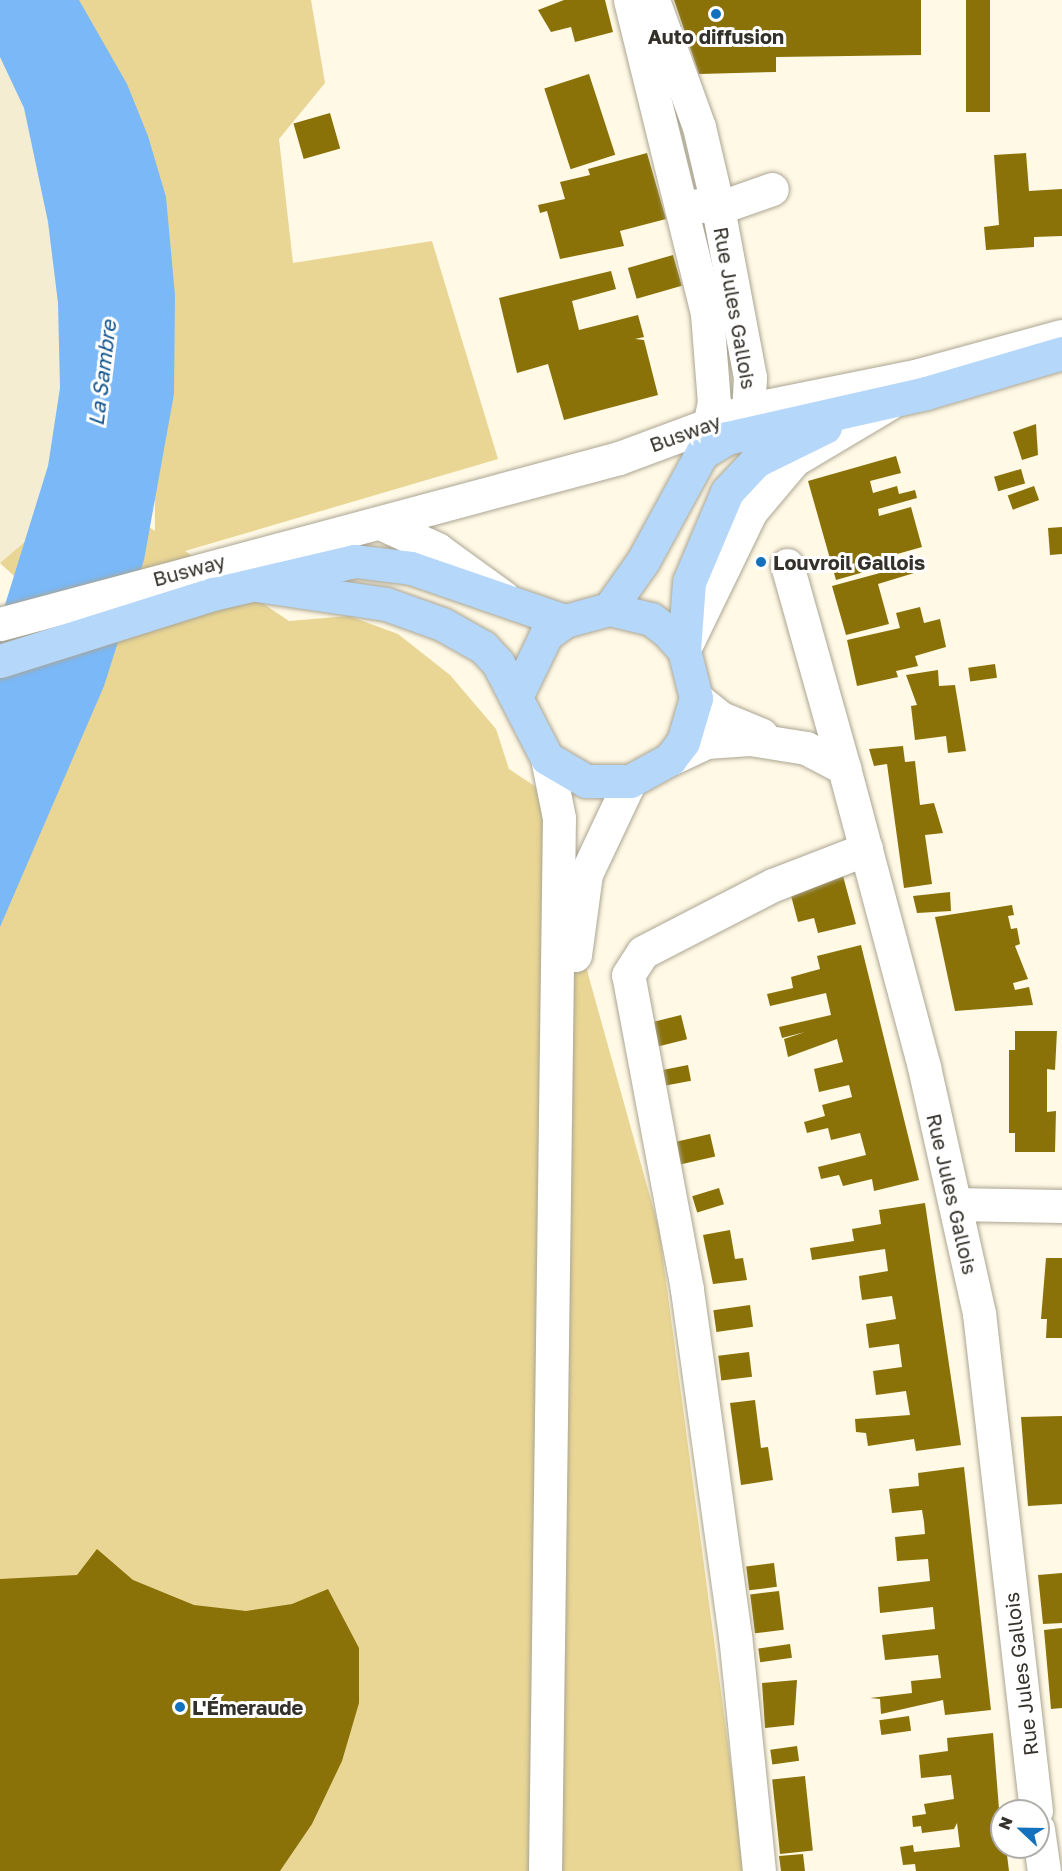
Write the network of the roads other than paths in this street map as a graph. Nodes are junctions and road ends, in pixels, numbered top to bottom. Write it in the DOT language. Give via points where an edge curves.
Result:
graph roads {
  1 [pos="639,4"];
  2 [pos="772,189"];
  3 [pos="718,208"];
  4 [pos="1062,336"];
  5 [pos="1062,353"];
  6 [pos="896,399"];
  7 [pos="749,420"];
  8 [pos="706,438"];
  9 [pos="728,492"];
  10 [pos="380,523"];
  11 [pos="787,565"];
  12 [pos="208,580"];
  13 [pos="256,585"];
  14 [pos="515,608"];
  15 [pos="609,609"];
  16 [pos="565,621"];
  17 [pos="0,624"];
  18 [pos="684,650"];
  19 [pos="0,661"];
  20 [pos="516,697"];
  21 [pos="696,698"];
  22 [pos="777,742"];
  23 [pos="547,758"];
  24 [pos="669,759"];
  25 [pos="844,768"];
  26 [pos="630,781"];
  27 [pos="866,849"];
  28 [pos="557,1193"];
  29 [pos="955,1204"];
  30 [pos="1062,1206"];
  31 [pos="1035,1799"];
  32 [pos="546,1826"];
  33 [pos="531,1871"];
  34 [pos="545,1871"];
  35 [pos="759,1871"];
  1 -- 3 [label="street" via="698,207"];
  1 -- 8 [label="street, Rue Jules Gallois" via="707,314 714,364"];
  2 -- 3 [label="street"];
  3 -- 7 [label="street, Rue Jules Gallois"];
  4 -- 7 [label="street"];
  5 -- 6 [label="main road"];
  6 -- 7 [label="main road"];
  6 -- 9 [label="main road" via="756,461"];
  6 -- 18 [label="street" via="794,460 751,512"];
  7 -- 8 [label="main road"];
  7 -- 9 [label="street, Rue Jules Gallois"];
  8 -- 10 [label="street, Busway"];
  8 -- 15 [label="main road, Rue Jules Gallois" via="644,561"];
  9 -- 18 [label="main road, Rue Jules Gallois" via="689,582"];
  10 -- 12 [label="street, Busway"];
  10 -- 14 [label="street" via="437,549"];
  11 -- 25 [label="street, Rue Jules Gallois"];
  12 -- 13 [label="main road"];
  12 -- 17 [label="street, Busway"];
  12 -- 19 [label="main road"];
  13 -- 14 [label="main road" via="355,561 411,568"];
  13 -- 20 [label="main road" via="331,592 386,603 442,624 483,647"];
  14 -- 16 [label="main road"];
  15 -- 16 [label="main road"];
  15 -- 18 [label="main road" via="651,619"];
  16 -- 20 [label="main road" via="533,653"];
  18 -- 21 [label="main road"];
  20 -- 23 [label="main road"];
  21 -- 22 [label="street" via="721,718"];
  21 -- 24 [label="main road" via="693,721"];
  22 -- 24 [label="street" via="706,742"];
  22 -- 25 [label="street" via="825,756"];
  23 -- 26 [label="main road" via="586,781"];
  23 -- 28 [label="street" via="559,818"];
  24 -- 26 [label="main road"];
  25 -- 27 [label="street, Rue Jules Gallois"];
  26 -- 28 [label="street" via="586,874"];
  27 -- 29 [label="street, Rue Jules Gallois"];
  27 -- 35 [label="street" via="772,885 643,952 628,975 687,1289 735,1636"];
  28 -- 32 [label="street"];
  29 -- 30 [label="street"];
  29 -- 31 [label="street, Rue Jules Gallois" via="979,1313"];
  32 -- 33 [label="street"];
  32 -- 34 [label="street"];
}
